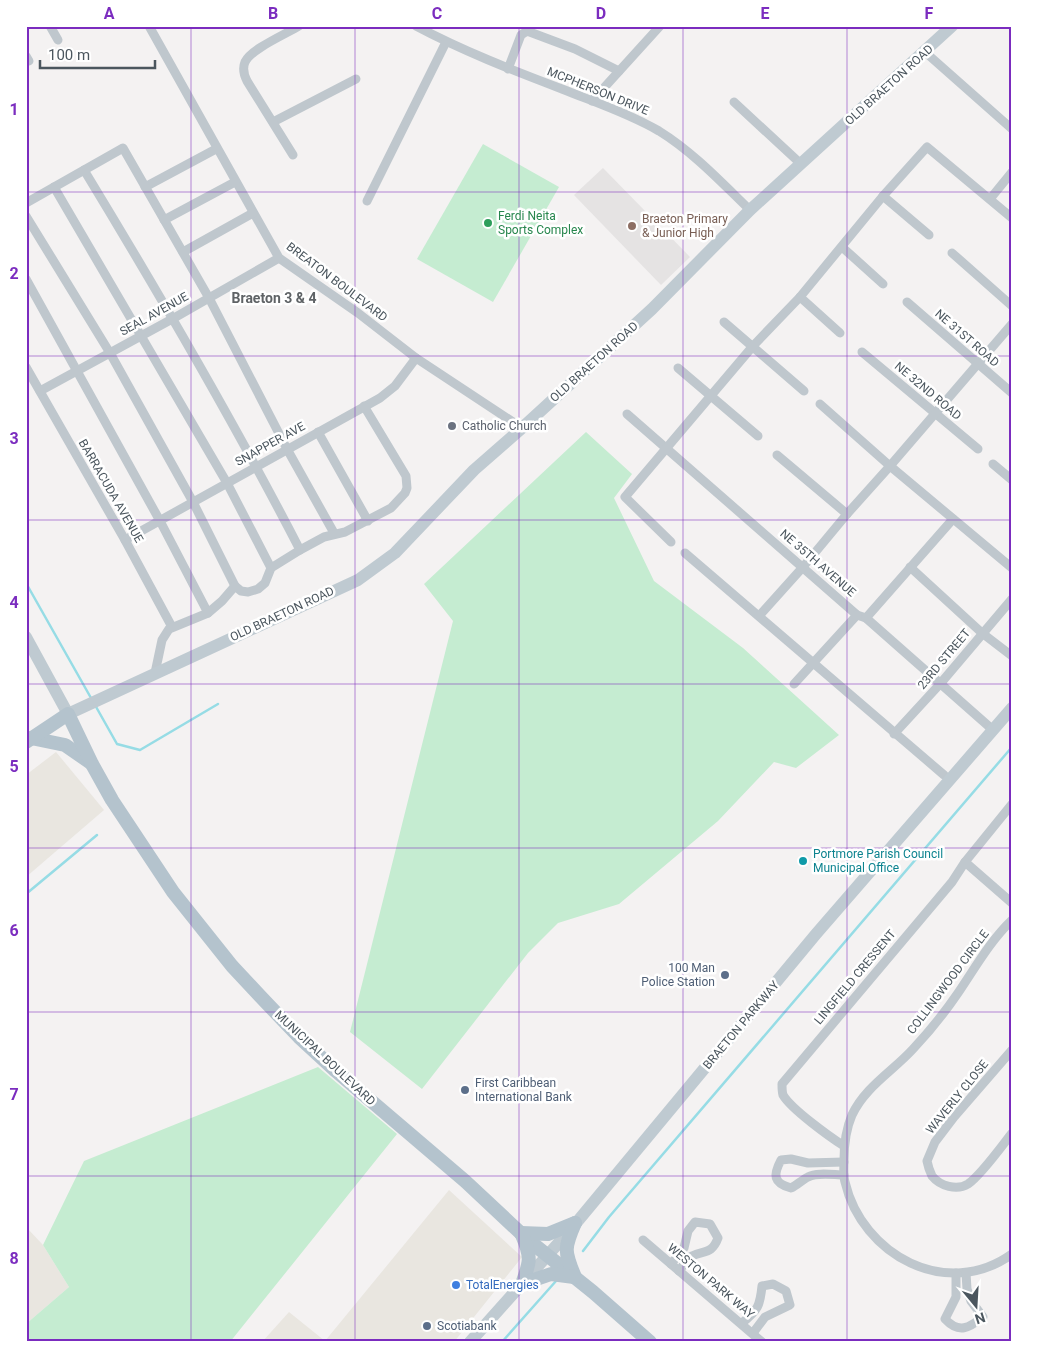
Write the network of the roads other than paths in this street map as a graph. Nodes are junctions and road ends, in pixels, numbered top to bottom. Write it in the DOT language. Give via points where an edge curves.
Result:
graph roads {
  1 [pos="50,26"];
  2 [pos="148,26"];
  3 [pos="299,26"];
  4 [pos="416,26"];
  5 [pos="660,26"];
  6 [pos="952,26"];
  7 [pos="58,40"];
  8 [pos="446,42"];
  9 [pos="925,52"];
  10 [pos="508,68"];
  11 [pos="619,71"];
  12 [pos="356,79"];
  13 [pos="592,101"];
  14 [pos="734,102"];
  15 [pos="273,122"];
  16 [pos="1012,129"];
  17 [pos="216,149"];
  18 [pos="293,155"];
  19 [pos="801,164"];
  20 [pos="84,170"];
  21 [pos="1012,172"];
  22 [pos="235,182"];
  23 [pos="54,187"];
  24 [pos="145,187"];
  25 [pos="882,196"];
  26 [pos="990,199"];
  27 [pos="367,201"];
  28 [pos="26,203"];
  29 [pos="750,210"];
  30 [pos="253,213"];
  31 [pos="26,216"];
  32 [pos="1012,218"];
  33 [pos="164,220"];
  34 [pos="929,235"];
  35 [pos="842,247"];
  36 [pos="183,252"];
  37 [pos="952,253"];
  38 [pos="278,258"];
  39 [pos="26,279"];
  40 [pos="883,284"];
  41 [pos="800,297"];
  42 [pos="209,298"];
  43 [pos="907,302"];
  44 [pos="1012,306"];
  45 [pos="174,318"];
  46 [pos="724,322"];
  47 [pos="1012,324"];
  48 [pos="840,333"];
  49 [pos="142,335"];
  50 [pos="753,346"];
  51 [pos="862,352"];
  52 [pos="110,353"];
  53 [pos="416,358"];
  54 [pos="977,363"];
  55 [pos="26,367"];
  56 [pos="678,368"];
  57 [pos="77,371"];
  58 [pos="40,390"];
  59 [pos="804,391"];
  60 [pos="1012,393"];
  61 [pos="710,396"];
  62 [pos="820,404"];
  63 [pos="364,406"];
  64 [pos="934,413"];
  65 [pos="627,414"];
  66 [pos="522,428"];
  67 [pos="318,432"];
  68 [pos="758,436"];
  69 [pos="666,447"];
  70 [pos="286,449"];
  71 [pos="978,450"];
  72 [pos="777,455"];
  73 [pos="993,464"];
  74 [pos="257,466"];
  75 [pos="890,466"];
  76 [pos="1012,480"];
  77 [pos="227,483"];
  78 [pos="193,502"];
  79 [pos="847,514"];
  80 [pos="160,520"];
  81 [pos="953,520"];
  82 [pos="368,521"];
  83 [pos="334,533"];
  84 [pos="125,540"];
  85 [pos="671,542"];
  86 [pos="300,550"];
  87 [pos="685,553"];
  88 [pos="803,567"];
  89 [pos="910,567"];
  90 [pos="271,568"];
  91 [pos="1012,568"];
  92 [pos="235,586"];
  93 [pos="1012,600"];
  94 [pos="208,612"];
  95 [pos="759,616"];
  96 [pos="862,616"];
  97 [pos="172,628"];
  98 [pos="982,633"];
  99 [pos="26,637"];
  100 [pos="1012,656"];
  101 [pos="812,664"];
  102 [pos="155,673"];
  103 [pos="794,684"];
  104 [pos="940,684"];
  105 [pos="1012,708"];
  106 [pos="73,712"];
  107 [pos="993,730"];
  108 [pos="894,734"];
  109 [pos="29,740"];
  110 [pos="92,764"];
  111 [pos="944,775"];
  112 [pos="1012,804"];
  113 [pos="965,862"];
  114 [pos="1012,902"];
  115 [pos="1012,920"];
  116 [pos="1012,1050"];
  117 [pos="1012,1133"];
  118 [pos="844,1146"];
  119 [pos="844,1162"];
  120 [pos="844,1175"];
  121 [pos="576,1223"];
  122 [pos="520,1233"];
  123 [pos="643,1240"];
  124 [pos="1012,1254"];
  125 [pos="547,1255"];
  126 [pos="671,1264"];
  127 [pos="679,1271"];
  128 [pos="956,1273"];
  129 [pos="966,1273"];
  130 [pos="575,1277"];
  131 [pos="522,1284"];
  132 [pos="742,1324"];
  133 [pos="753,1333"];
  134 [pos="470,1342"];
  135 [pos="650,1342"];
  136 [pos="762,1342"];
  1 -- 7 [label="street"];
  2 -- 17 [label="street, BREATON BOULEVARD"];
  3 -- 15 [label="street" via="255,52 246,61 244,73 247,81"];
  4 -- 8 [label="street, MCPHERSON DRIVE"];
  5 -- 11 [label="street"];
  6 -- 9 [label="street, OLD BRAETON ROAD"];
  8 -- 10 [label="street, MCPHERSON DRIVE"];
  8 -- 27 [label="street"];
  9 -- 16 [label="street"];
  9 -- 19 [label="street, OLD BRAETON ROAD"];
  10 -- 11 [label="street" via="521,35 530,31"];
  10 -- 13 [label="street, MCPHERSON DRIVE"];
  11 -- 13 [label="street"];
  12 -- 15 [label="street"];
  13 -- 29 [label="street, MCPHERSON DRIVE" via="628,114 685,148"];
  14 -- 19 [label="street"];
  15 -- 18 [label="street"];
  17 -- 22 [label="street, BREATON BOULEVARD"];
  17 -- 24 [label="street"];
  19 -- 29 [label="street, OLD BRAETON ROAD"];
  20 -- 23 [label="street"];
  20 -- 24 [label="street" via="123,148"];
  20 -- 45 [label="street"];
  21 -- 26 [label="street"];
  22 -- 30 [label="street, BREATON BOULEVARD"];
  22 -- 33 [label="street"];
  23 -- 28 [label="street"];
  23 -- 49 [label="street"];
  24 -- 33 [label="street"];
  25 -- 26 [label="street" via="927,147"];
  25 -- 34 [label="street"];
  25 -- 35 [label="street"];
  26 -- 32 [label="street"];
  29 -- 66 [label="street, OLD BRAETON ROAD" via="652,309"];
  30 -- 36 [label="street"];
  30 -- 38 [label="street, BREATON BOULEVARD"];
  31 -- 52 [label="street"];
  33 -- 36 [label="street"];
  35 -- 40 [label="street"];
  35 -- 41 [label="street"];
  36 -- 42 [label="street"];
  37 -- 44 [label="street"];
  38 -- 42 [label="street, SEAL AVENUE"];
  38 -- 53 [label="street, BREATON BOULEVARD"];
  39 -- 57 [label="street"];
  41 -- 48 [label="street"];
  41 -- 50 [label="street"];
  42 -- 45 [label="street, SEAL AVENUE"];
  42 -- 70 [label="street"];
  43 -- 54 [label="street, NE 31ST ROAD"];
  45 -- 49 [label="street, SEAL AVENUE"];
  45 -- 74 [label="street"];
  46 -- 50 [label="street"];
  47 -- 54 [label="street"];
  49 -- 52 [label="street, SEAL AVENUE"];
  49 -- 77 [label="street"];
  50 -- 59 [label="street"];
  50 -- 61 [label="street"];
  51 -- 64 [label="street, NE 32ND ROAD"];
  52 -- 57 [label="street, SEAL AVENUE"];
  52 -- 78 [label="street"];
  53 -- 63 [label="street, SNAPPER AVE" via="395,386"];
  53 -- 66 [label="street, BREATON BOULEVARD"];
  54 -- 60 [label="street, NE 31ST ROAD"];
  54 -- 64 [label="street"];
  55 -- 58 [label="street, BARRACUDA AVENUE"];
  56 -- 61 [label="street"];
  57 -- 58 [label="street, SEAL AVENUE"];
  57 -- 80 [label="street"];
  58 -- 84 [label="street, BARRACUDA AVENUE"];
  61 -- 68 [label="street"];
  61 -- 69 [label="street"];
  62 -- 75 [label="street"];
  63 -- 67 [label="street, SNAPPER AVE"];
  63 -- 82 [label="street" via="402,468 407,482 400,499"];
  64 -- 71 [label="street, NE 32ND ROAD"];
  64 -- 75 [label="street"];
  65 -- 69 [label="street, NE 35TH AVENUE"];
  66 -- 102 [label="street, OLD BRAETON ROAD" via="474,470 395,553 358,580"];
  67 -- 70 [label="street, SNAPPER AVE"];
  67 -- 82 [label="street"];
  69 -- 85 [label="street" via="625,497"];
  69 -- 88 [label="street, NE 35TH AVENUE"];
  70 -- 74 [label="street, SNAPPER AVE"];
  70 -- 83 [label="street"];
  72 -- 79 [label="street"];
  73 -- 76 [label="street"];
  74 -- 77 [label="street, SNAPPER AVE"];
  74 -- 86 [label="street"];
  75 -- 79 [label="street"];
  75 -- 81 [label="street"];
  77 -- 78 [label="street, SNAPPER AVE"];
  77 -- 90 [label="street"];
  78 -- 80 [label="street, SNAPPER AVE"];
  78 -- 92 [label="street"];
  79 -- 88 [label="street"];
  80 -- 84 [label="street, SNAPPER AVE"];
  80 -- 94 [label="street"];
  81 -- 89 [label="street"];
  81 -- 91 [label="street"];
  82 -- 83 [label="street" via="346,532"];
  83 -- 86 [label="street"];
  84 -- 97 [label="street, BARRACUDA AVENUE"];
  86 -- 90 [label="street"];
  87 -- 95 [label="street"];
  88 -- 95 [label="street"];
  88 -- 96 [label="street, NE 35TH AVENUE"];
  89 -- 96 [label="street"];
  89 -- 98 [label="street"];
  90 -- 92 [label="street" via="265,583 258,589 248,592"];
  92 -- 94 [label="street"];
  93 -- 98 [label="street, 23RD STREET"];
  94 -- 97 [label="street"];
  95 -- 101 [label="street"];
  96 -- 101 [label="street"];
  96 -- 104 [label="street, NE 35TH AVENUE"];
  97 -- 102 [label="street" via="162,640"];
  98 -- 100 [label="street"];
  98 -- 104 [label="street, 23RD STREET"];
  99 -- 106 [label="street"];
  101 -- 103 [label="street"];
  101 -- 108 [label="street"];
  102 -- 106 [label="street, OLD BRAETON ROAD"];
  104 -- 107 [label="street, NE 35TH AVENUE"];
  104 -- 108 [label="street, 23RD STREET"];
  105 -- 107 [label="street, BRAETON PARKWAY"];
  106 -- 109 [label="main road"];
  106 -- 110 [label="main road, MUNICIPAL BOULEVARD"];
  107 -- 121 [label="street, BRAETON PARKWAY" via="816,934"];
  108 -- 111 [label="street"];
  109 -- 110 [label="main road" via="65,745"];
  110 -- 122 [label="main road, MUNICIPAL BOULEVARD" via="173,892 232,966 311,1048"];
  112 -- 113 [label="street, LINGFIELD CRESSENT"];
  113 -- 114 [label="street"];
  113 -- 118 [label="street, LINGFIELD CRESSENT" via="952,882 782,1084 783,1095 794,1107"];
  115 -- 118 [label="street, COLLINGWOOD CIRCLE" via="912,1050 867,1092 852,1116"];
  116 -- 117 [label="street, WAVERLY CLOSE" via="935,1142 927,1161 932,1176 943,1185 955,1188 967,1184"];
  118 -- 119 [label="street, COLLINGWOOD CIRCLE"];
  119 -- 120 [label="street, COLLINGWOOD CIRCLE"];
  119 -- 120 [label="street" via="808,1164 781,1160 775,1171 777,1180 791,1188 808,1177"];
  120 -- 128 [label="street, COLLINGWOOD CIRCLE" via="852,1206 885,1248 910,1264"];
  121 -- 122 [label="main road" via="548,1234"];
  121 -- 125 [label="street, BRAETON PARKWAY"];
  121 -- 130 [label="main road" via="566,1242"];
  122 -- 125 [label="main road, MUNICIPAL BOULEVARD"];
  122 -- 131 [label="main road" via="530,1256"];
  123 -- 126 [label="street, WESTON PARK WAY"];
  124 -- 129 [label="street, COLLINGWOOD CIRCLE" via="998,1264"];
  125 -- 130 [label="main road, MUNICIPAL BOULEVARD"];
  125 -- 131 [label="street, BRAETON PARKWAY"];
  126 -- 127 [label="street, WESTON PARK WAY"];
  126 -- 127 [label="street" via="684,1248 688,1231 695,1222 710,1224 718,1238 715,1247 691,1256"];
  127 -- 132 [label="street, WESTON PARK WAY"];
  128 -- 129 [label="street, COLLINGWOOD CIRCLE"];
  128 -- 129 [label="street" via="956,1297 945,1320 962,1329 983,1317 971,1301"];
  130 -- 131 [label="main road" via="551,1274"];
  130 -- 135 [label="main road, MUNICIPAL BOULEVARD"];
  131 -- 134 [label="street, BRAETON PARKWAY"];
  132 -- 133 [label="street, WESTON PARK WAY"];
  132 -- 133 [label="street" via="760,1304 762,1286 773,1284 786,1291 790,1306 765,1318"];
  133 -- 136 [label="street, WESTON PARK WAY"];
}
